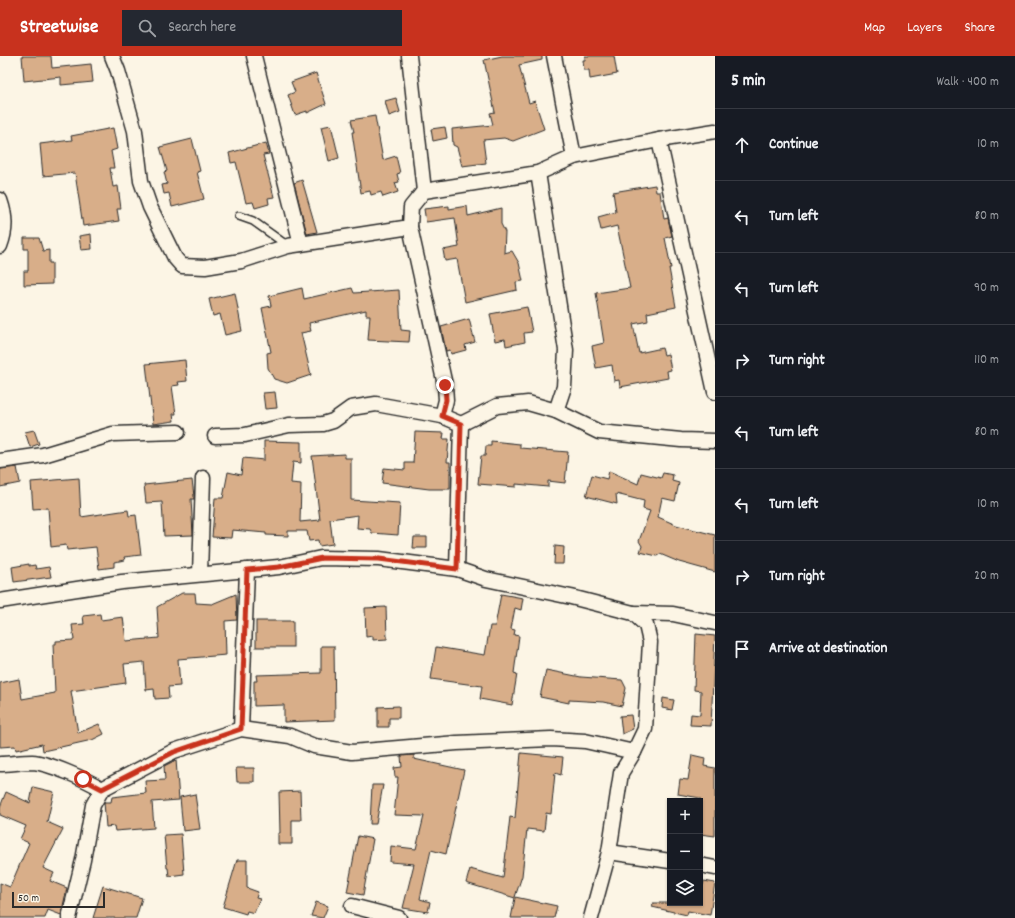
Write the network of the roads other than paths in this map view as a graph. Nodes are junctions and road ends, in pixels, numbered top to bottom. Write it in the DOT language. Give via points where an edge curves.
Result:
graph roads {
  1 [pos="112,56"];
  2 [pos="254,56"];
  3 [pos="409,56"];
  4 [pos="554,56"];
  5 [pos="715,131"];
  6 [pos="659,140"];
  7 [pos="574,157"];
  8 [pos="538,173"];
  9 [pos="424,191"];
  10 [pos="0,200"];
  11 [pos="239,216"];
  12 [pos="410,226"];
  13 [pos="294,245"];
  14 [pos="0,246"];
  15 [pos="715,392"];
  16 [pos="556,411"];
  17 [pos="442,416"];
  18 [pos="461,424"];
  19 [pos="178,432"];
  20 [pos="215,436"];
  21 [pos="715,441"];
  22 [pos="0,461"];
  23 [pos="202,478"];
  24 [pos="457,569"];
  25 [pos="247,570"];
  26 [pos="200,574"];
  27 [pos="0,601"];
  28 [pos="633,613"];
  29 [pos="715,623"];
  30 [pos="241,729"];
  31 [pos="634,752"];
  32 [pos="0,764"];
  33 [pos="102,789"];
  34 [pos="609,852"];
  35 [pos="667,861"];
  36 [pos="703,866"];
  37 [pos="715,868"];
  38 [pos="352,906"];
  39 [pos="69,918"];
  40 [pos="399,918"];
  41 [pos="591,918"];
  1 -- 13 [label="street" via="135,132 141,181 150,207 175,258 182,266 205,267 242,261"];
  2 -- 13 [label="street"];
  3 -- 9 [label="street"];
  4 -- 7 [label="street"];
  5 -- 6 [label="street"];
  6 -- 7 [label="street"];
  6 -- 15 [label="street"];
  7 -- 8 [label="street"];
  8 -- 9 [label="street"];
  8 -- 16 [label="street" via="566,350 564,387"];
  9 -- 12 [label="street" via="411,207"];
  10 -- 14 [label="street" via="5,212 5,233"];
  11 -- 13 [label="lane" via="253,221"];
  12 -- 13 [label="street"];
  12 -- 17 [label="street" via="445,385 446,400"];
  16 -- 18 [label="street" via="528,403 498,406"];
  16 -- 21 [label="street" via="600,432"];
  17 -- 18 [label="street"];
  17 -- 20 [label="street" via="376,404 351,408 333,421 323,424 289,425 245,435"];
  18 -- 24 [label="street"];
  19 -- 22 [label="street" via="113,434 43,455"];
  23 -- 26 [label="street"];
  24 -- 25 [label="street" via="379,559 322,558 279,567"];
  24 -- 28 [label="street" via="486,579 579,598"];
  25 -- 26 [label="street"];
  25 -- 30 [label="street"];
  26 -- 27 [label="street" via="122,582"];
  28 -- 29 [label="street" via="673,614"];
  28 -- 31 [label="street" via="646,625 650,642 645,729"];
  30 -- 31 [label="street" via="290,736 314,746 352,752 457,743 551,739 585,742"];
  30 -- 33 [label="street" via="174,752"];
  31 -- 34 [label="street" via="620,772"];
  32 -- 33 [label="street" via="33,762 90,782"];
  33 -- 39 [label="street" via="93,805"];
  34 -- 35 [label="street"];
  34 -- 41 [label="street"];
  36 -- 37 [label="street"];
  38 -- 40 [label="street"];
}
